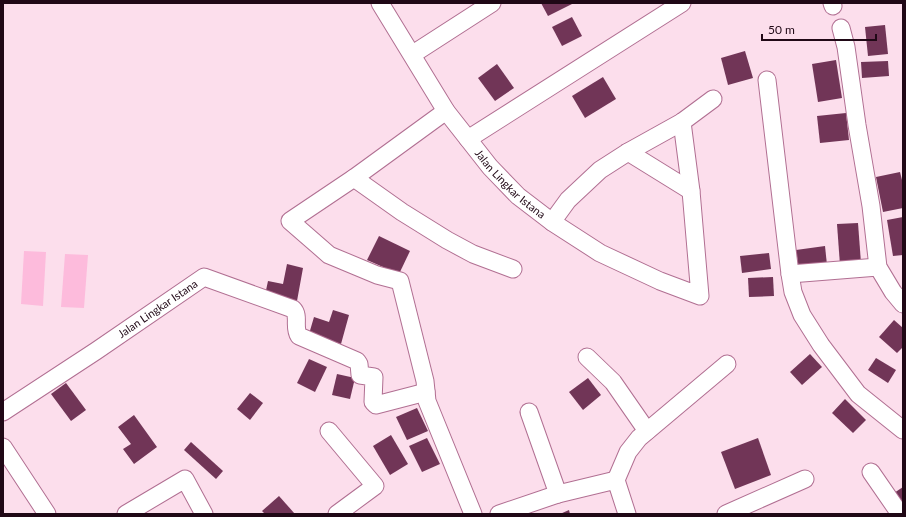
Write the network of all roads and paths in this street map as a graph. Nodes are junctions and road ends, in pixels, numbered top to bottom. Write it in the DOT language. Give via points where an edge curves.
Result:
graph roads {
  1 [pos="380,3"];
  2 [pos="492,3"];
  3 [pos="682,3"];
  4 [pos="841,28"];
  5 [pos="413,54"];
  6 [pos="767,80"];
  7 [pos="713,99"];
  8 [pos="446,111"];
  9 [pos="682,122"];
  10 [pos="468,139"];
  11 [pos="628,152"];
  12 [pos="354,178"];
  13 [pos="692,191"];
  14 [pos="552,222"];
  15 [pos="878,267"];
  16 [pos="513,270"];
  17 [pos="790,274"];
  18 [pos="903,304"];
  19 [pos="587,357"];
  20 [pos="727,364"];
  21 [pos="426,386"];
  22 [pos="3,412"];
  23 [pos="529,412"];
  24 [pos="903,430"];
  25 [pos="329,431"];
  26 [pos="647,431"];
  27 [pos="3,447"];
  28 [pos="871,472"];
  29 [pos="805,479"];
  30 [pos="616,480"];
  31 [pos="558,494"];
  32 [pos="47,514"];
  33 [pos="126,514"];
  34 [pos="204,514"];
  35 [pos="337,514"];
  36 [pos="473,514"];
  37 [pos="499,514"];
  38 [pos="627,514"];
  39 [pos="726,514"];
  40 [pos="900,514"];
  1 -- 5 [label="street, Jalan Lingkar Istana"];
  2 -- 5 [label="street"];
  3 -- 10 [label="street"];
  4 -- 15 [label="street" via="871,206"];
  5 -- 8 [label="street, Jalan Lingkar Istana"];
  6 -- 17 [label="street"];
  7 -- 9 [label="street"];
  8 -- 10 [label="street, Jalan Lingkar Istana"];
  8 -- 12 [label="street"];
  9 -- 11 [label="street"];
  9 -- 13 [label="street"];
  10 -- 14 [label="street, Jalan Lingkar Istana" via="518,196"];
  11 -- 13 [label="street"];
  11 -- 14 [label="street" via="600,170 568,200"];
  12 -- 16 [label="street" via="447,240"];
  12 -- 21 [label="street" via="290,221 329,255 377,275 400,281"];
  13 -- 14 [label="street, Jalan Lingkar Istana" via="700,296 660,281 600,253"];
  15 -- 17 [label="street"];
  15 -- 18 [label="street" via="892,292"];
  17 -- 24 [label="street" via="793,292 802,315 826,351 858,394"];
  19 -- 26 [label="street" via="613,382"];
  20 -- 26 [label="street"];
  21 -- 22 [label="street, Jalan Lingkar Istana" via="376,405 373,402 374,377 360,375 357,361 298,336 296,314 293,309 204,277"];
  21 -- 36 [label="street" via="427,401"];
  23 -- 31 [label="street"];
  25 -- 35 [label="street" via="375,486"];
  26 -- 30 [label="street" via="632,446"];
  27 -- 32 [label="street"];
  28 -- 40 [label="street"];
  29 -- 39 [label="street"];
  30 -- 31 [label="street"];
  30 -- 38 [label="street"];
  31 -- 37 [label="street"];
  33 -- 34 [label="street" via="186,480"];
}
